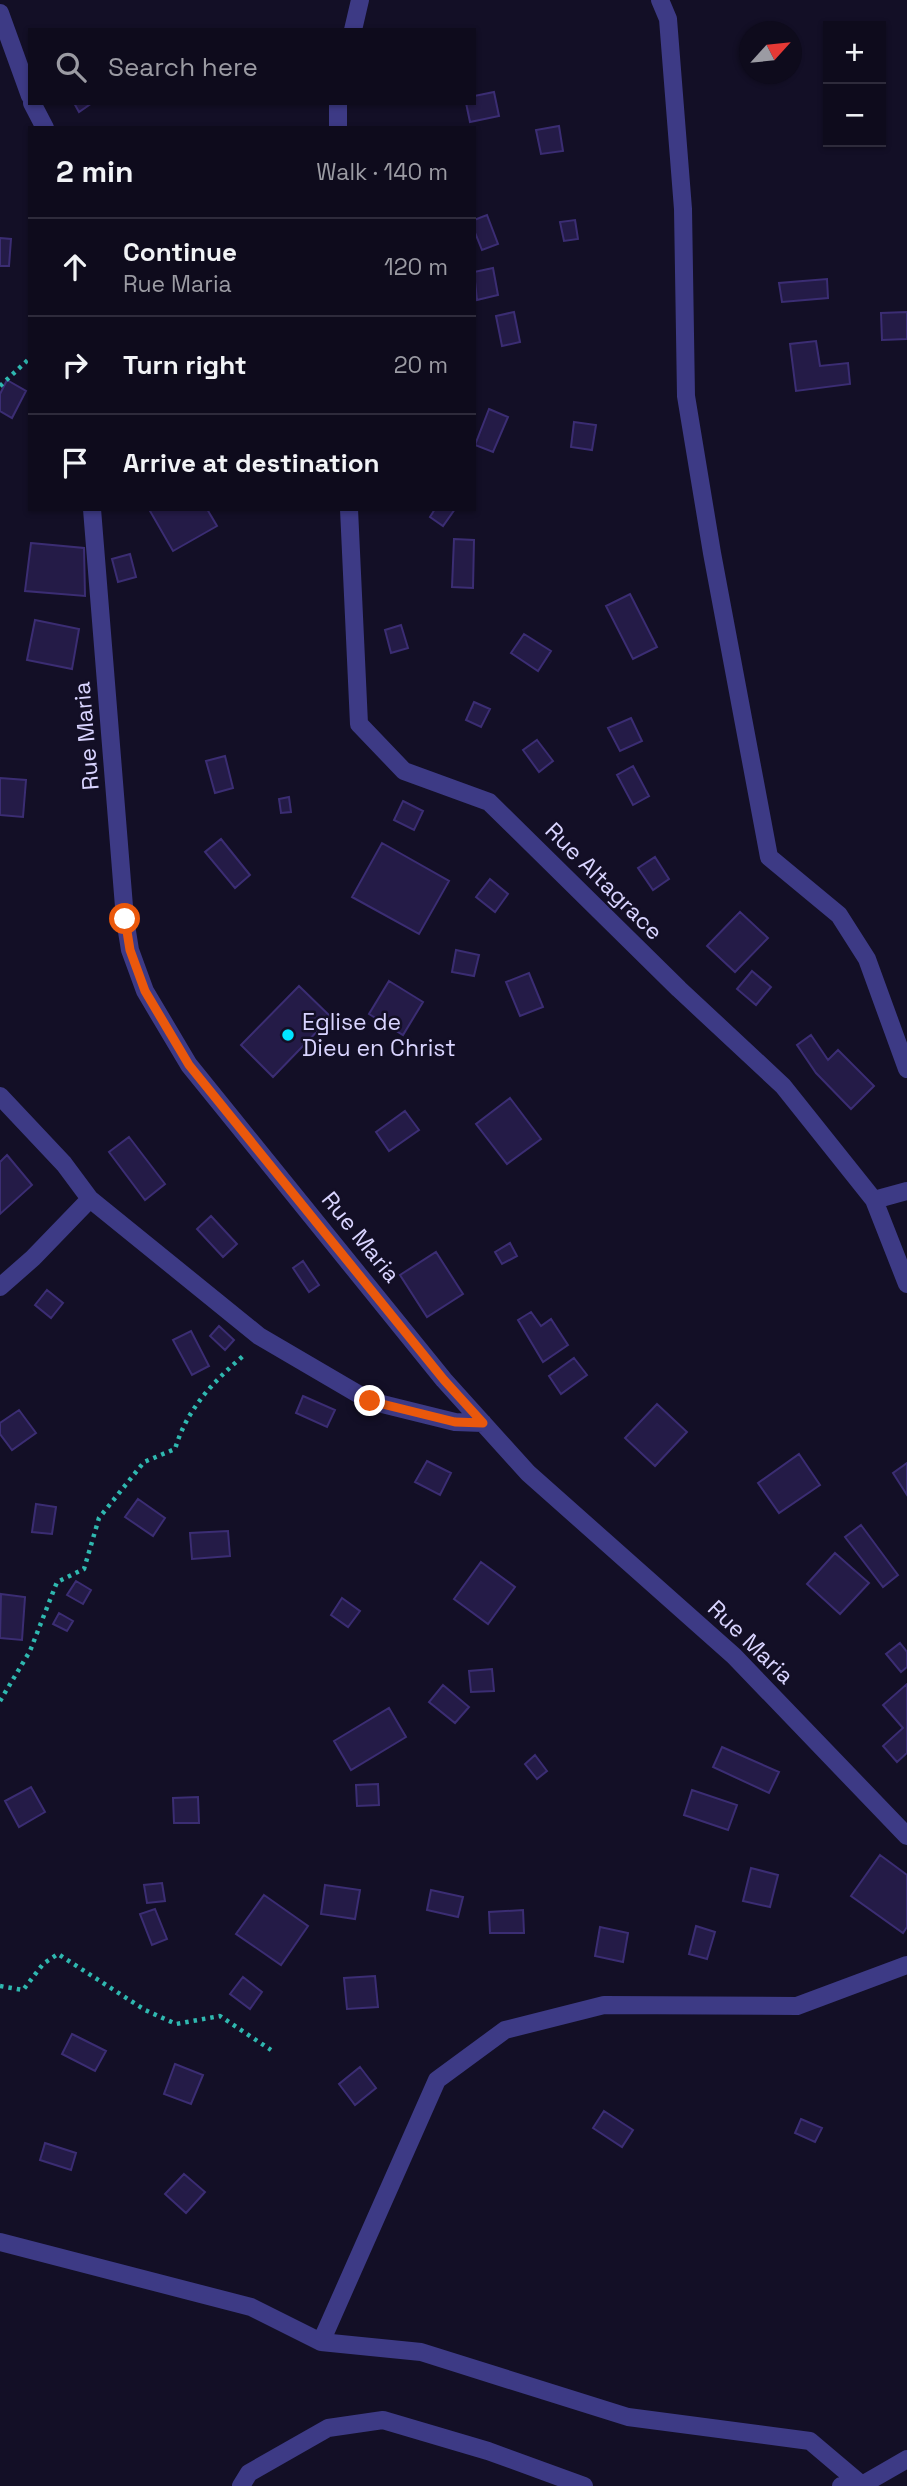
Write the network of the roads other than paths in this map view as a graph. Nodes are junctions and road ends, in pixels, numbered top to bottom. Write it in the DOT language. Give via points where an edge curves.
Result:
graph roads {
  1 [pos="360,0"];
  2 [pos="660,0"];
  3 [pos="0,13"];
  4 [pos="353,28"];
  5 [pos="28,90"];
  6 [pos="34,105"];
  7 [pos="338,105"];
  8 [pos="44,126"];
  9 [pos="338,126"];
  10 [pos="92,511"];
  11 [pos="349,511"];
  12 [pos="907,1069"];
  13 [pos="0,1096"];
  14 [pos="907,1191"];
  15 [pos="90,1199"];
  16 [pos="874,1200"];
  17 [pos="907,1284"];
  18 [pos="0,1287"];
  19 [pos="483,1423"];
  20 [pos="907,1836"];
  21 [pos="907,1965"];
  22 [pos="0,2242"];
  23 [pos="320,2342"];
  24 [pos="907,2459"];
  25 [pos="862,2485"];
  26 [pos="241,2486"];
  27 [pos="584,2486"];
  28 [pos="841,2486"];
  1 -- 4 [label="street"];
  2 -- 12 [label="street" via="668,19 683,209 686,396 769,857 839,915 867,960"];
  3 -- 5 [label="street"];
  6 -- 8 [label="street"];
  7 -- 9 [label="street"];
  10 -- 19 [label="street, Rue Maria" via="125,919 145,991 189,1065"];
  11 -- 16 [label="street, Rue Altagrace" via="359,724 404,771 489,802 783,1086"];
  13 -- 15 [label="street"];
  14 -- 16 [label="street"];
  15 -- 18 [label="street"];
  15 -- 19 [label="street" via="259,1336 370,1401 455,1422"];
  16 -- 17 [label="street, Rue Altagrace"];
  19 -- 20 [label="street, Rue Maria" via="527,1473 734,1656"];
  21 -- 23 [label="street" via="797,2006 604,2005 505,2030 437,2080"];
  22 -- 23 [label="street" via="251,2307"];
  23 -- 25 [label="street" via="421,2352 628,2417 810,2441"];
  24 -- 25 [label="street"];
  25 -- 28 [label="street"];
  26 -- 27 [label="street" via="249,2473 328,2428 383,2420"];
}
